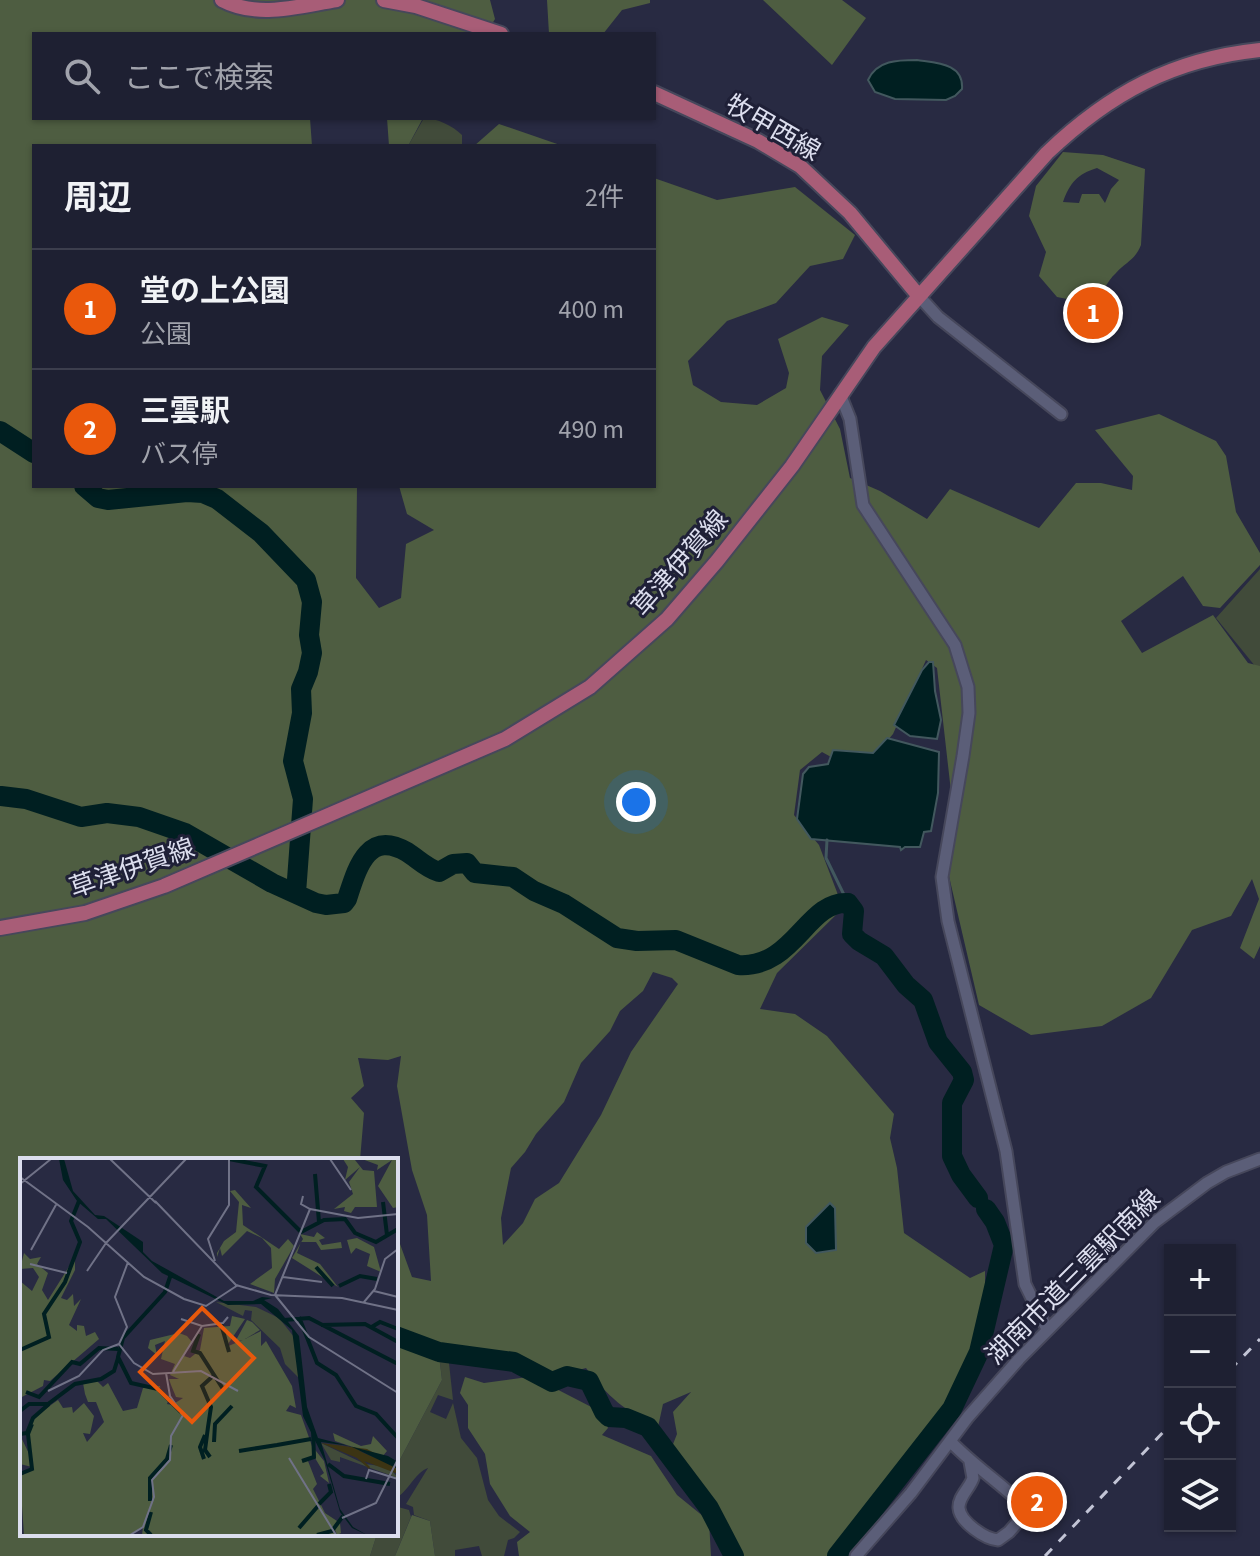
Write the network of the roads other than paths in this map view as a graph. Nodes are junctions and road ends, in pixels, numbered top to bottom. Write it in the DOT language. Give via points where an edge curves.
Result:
graph roads {
  1 [pos="222,0"];
  2 [pos="337,0"];
  3 [pos="384,0"];
  4 [pos="495,32"];
  5 [pos="1260,50"];
  6 [pos="656,94"];
  7 [pos="918,295"];
  8 [pos="840,394"];
  9 [pos="1061,414"];
  10 [pos="0,928"];
  11 [pos="1260,1159"];
  12 [pos="1047,1329"];
  13 [pos="951,1442"];
  14 [pos="970,1462"];
  15 [pos="971,1486"];
  16 [pos="1004,1488"];
  17 [pos="856,1556"];
  1 -- 2 [label="main road" via="238,8 271,11"];
  3 -- 4 [label="main road"];
  5 -- 7 [label="main road, 草津伊賀線" via="1204,59 1146,80 1078,123"];
  6 -- 7 [label="main road, 牧甲西線" via="800,166 850,213"];
  7 -- 8 [label="main road, 草津伊賀線"];
  7 -- 9 [label="street" via="938,317"];
  8 -- 10 [label="main road, 草津伊賀線" via="792,466 667,619 590,687 545,716 505,739 164,886 85,913"];
  8 -- 12 [label="street" via="852,431 863,505 955,645 968,687 969,713 942,877 948,921 1006,1151 1025,1284"];
  11 -- 12 [label="street, 湖南市道三雲駅南線" via="1207,1183 1162,1216"];
  12 -- 13 [label="street, 湖南市道三雲駅南線"];
  13 -- 14 [label="street"];
  13 -- 17 [label="street, 湖南市道三雲駅南線"];
  14 -- 15 [label="street"];
  14 -- 16 [label="street"];
  15 -- 16 [label="street"];
  15 -- 16 [label="street" via="959,1510 986,1537 998,1540 1023,1516 1022,1504"];
}
